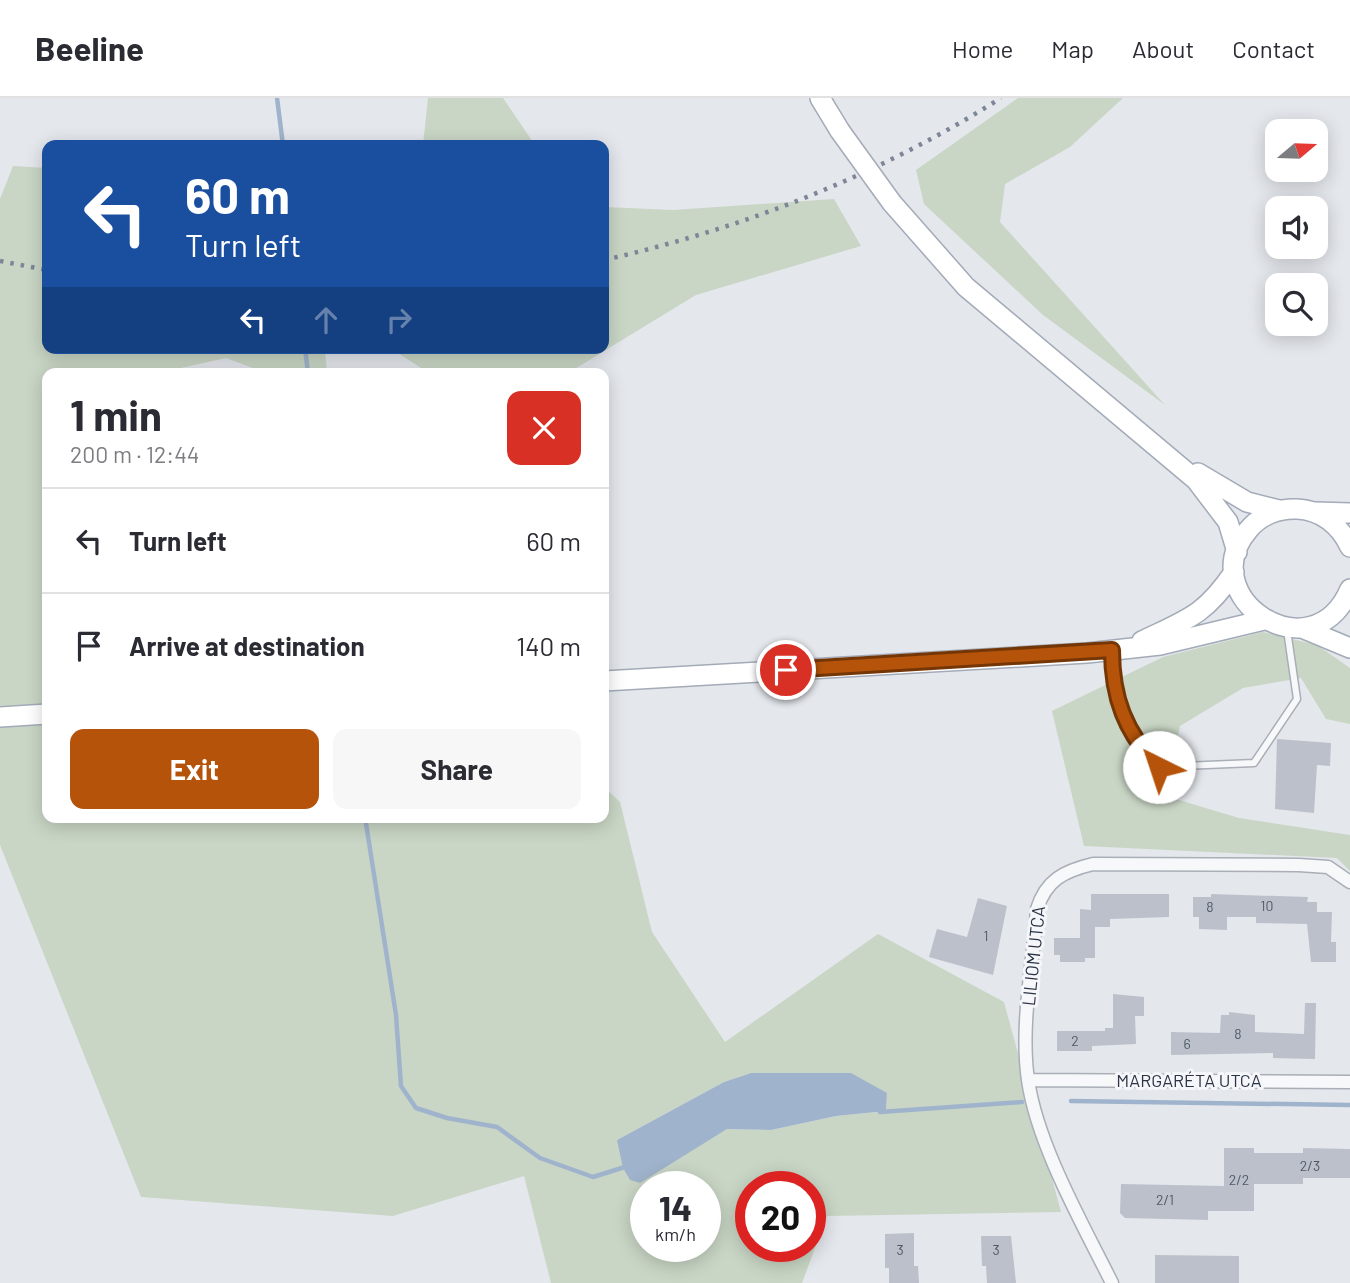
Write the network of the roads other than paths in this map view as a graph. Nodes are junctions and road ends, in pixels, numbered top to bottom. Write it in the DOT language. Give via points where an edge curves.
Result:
graph roads {
  1 [pos="820,98"];
  2 [pos="1172,458"];
  3 [pos="1279,510"];
  4 [pos="1314,512"];
  5 [pos="1350,513"];
  6 [pos="1350,547"];
  7 [pos="1237,552"];
  8 [pos="1234,572"];
  9 [pos="1350,589"];
  10 [pos="1264,620"];
  11 [pos="1294,628"];
  12 [pos="1120,648"];
  13 [pos="1350,648"];
  14 [pos="609,681"];
  15 [pos="42,714"];
  16 [pos="0,717"];
  17 [pos="1350,883"];
  18 [pos="1028,1080"];
  19 [pos="1350,1082"];
  20 [pos="1112,1283"];
  1 -- 2 [label="main road, bridge" via="892,203 965,287"];
  2 -- 3 [label="main road" via="1247,502"];
  2 -- 7 [label="main road" via="1222,512"];
  3 -- 4 [label="main road"];
  3 -- 7 [label="main road" via="1255,523"];
  4 -- 5 [label="main road"];
  4 -- 6 [label="main road" via="1335,525"];
  7 -- 8 [label="main road"];
  8 -- 10 [label="main road" via="1243,600"];
  8 -- 12 [label="main road" via="1198,614"];
  9 -- 11 [label="main road" via="1330,616"];
  10 -- 11 [label="main road"];
  10 -- 12 [label="main road" via="1160,645"];
  11 -- 12 [label="lane" via="1297,699 1254,762 1159,767 1140,748 1112,686"];
  11 -- 13 [label="main road"];
  12 -- 14 [label="main road"];
  15 -- 16 [label="main road"];
  17 -- 18 [label="street, LILIOM UTCA" via="1328,867 1299,864 1093,864 1063,873 1043,891 1037,909 1025,1044"];
  18 -- 19 [label="street, MARGARÉTA UTCA"];
  18 -- 20 [label="street, LILIOM UTCA" via="1042,1132"];
}
